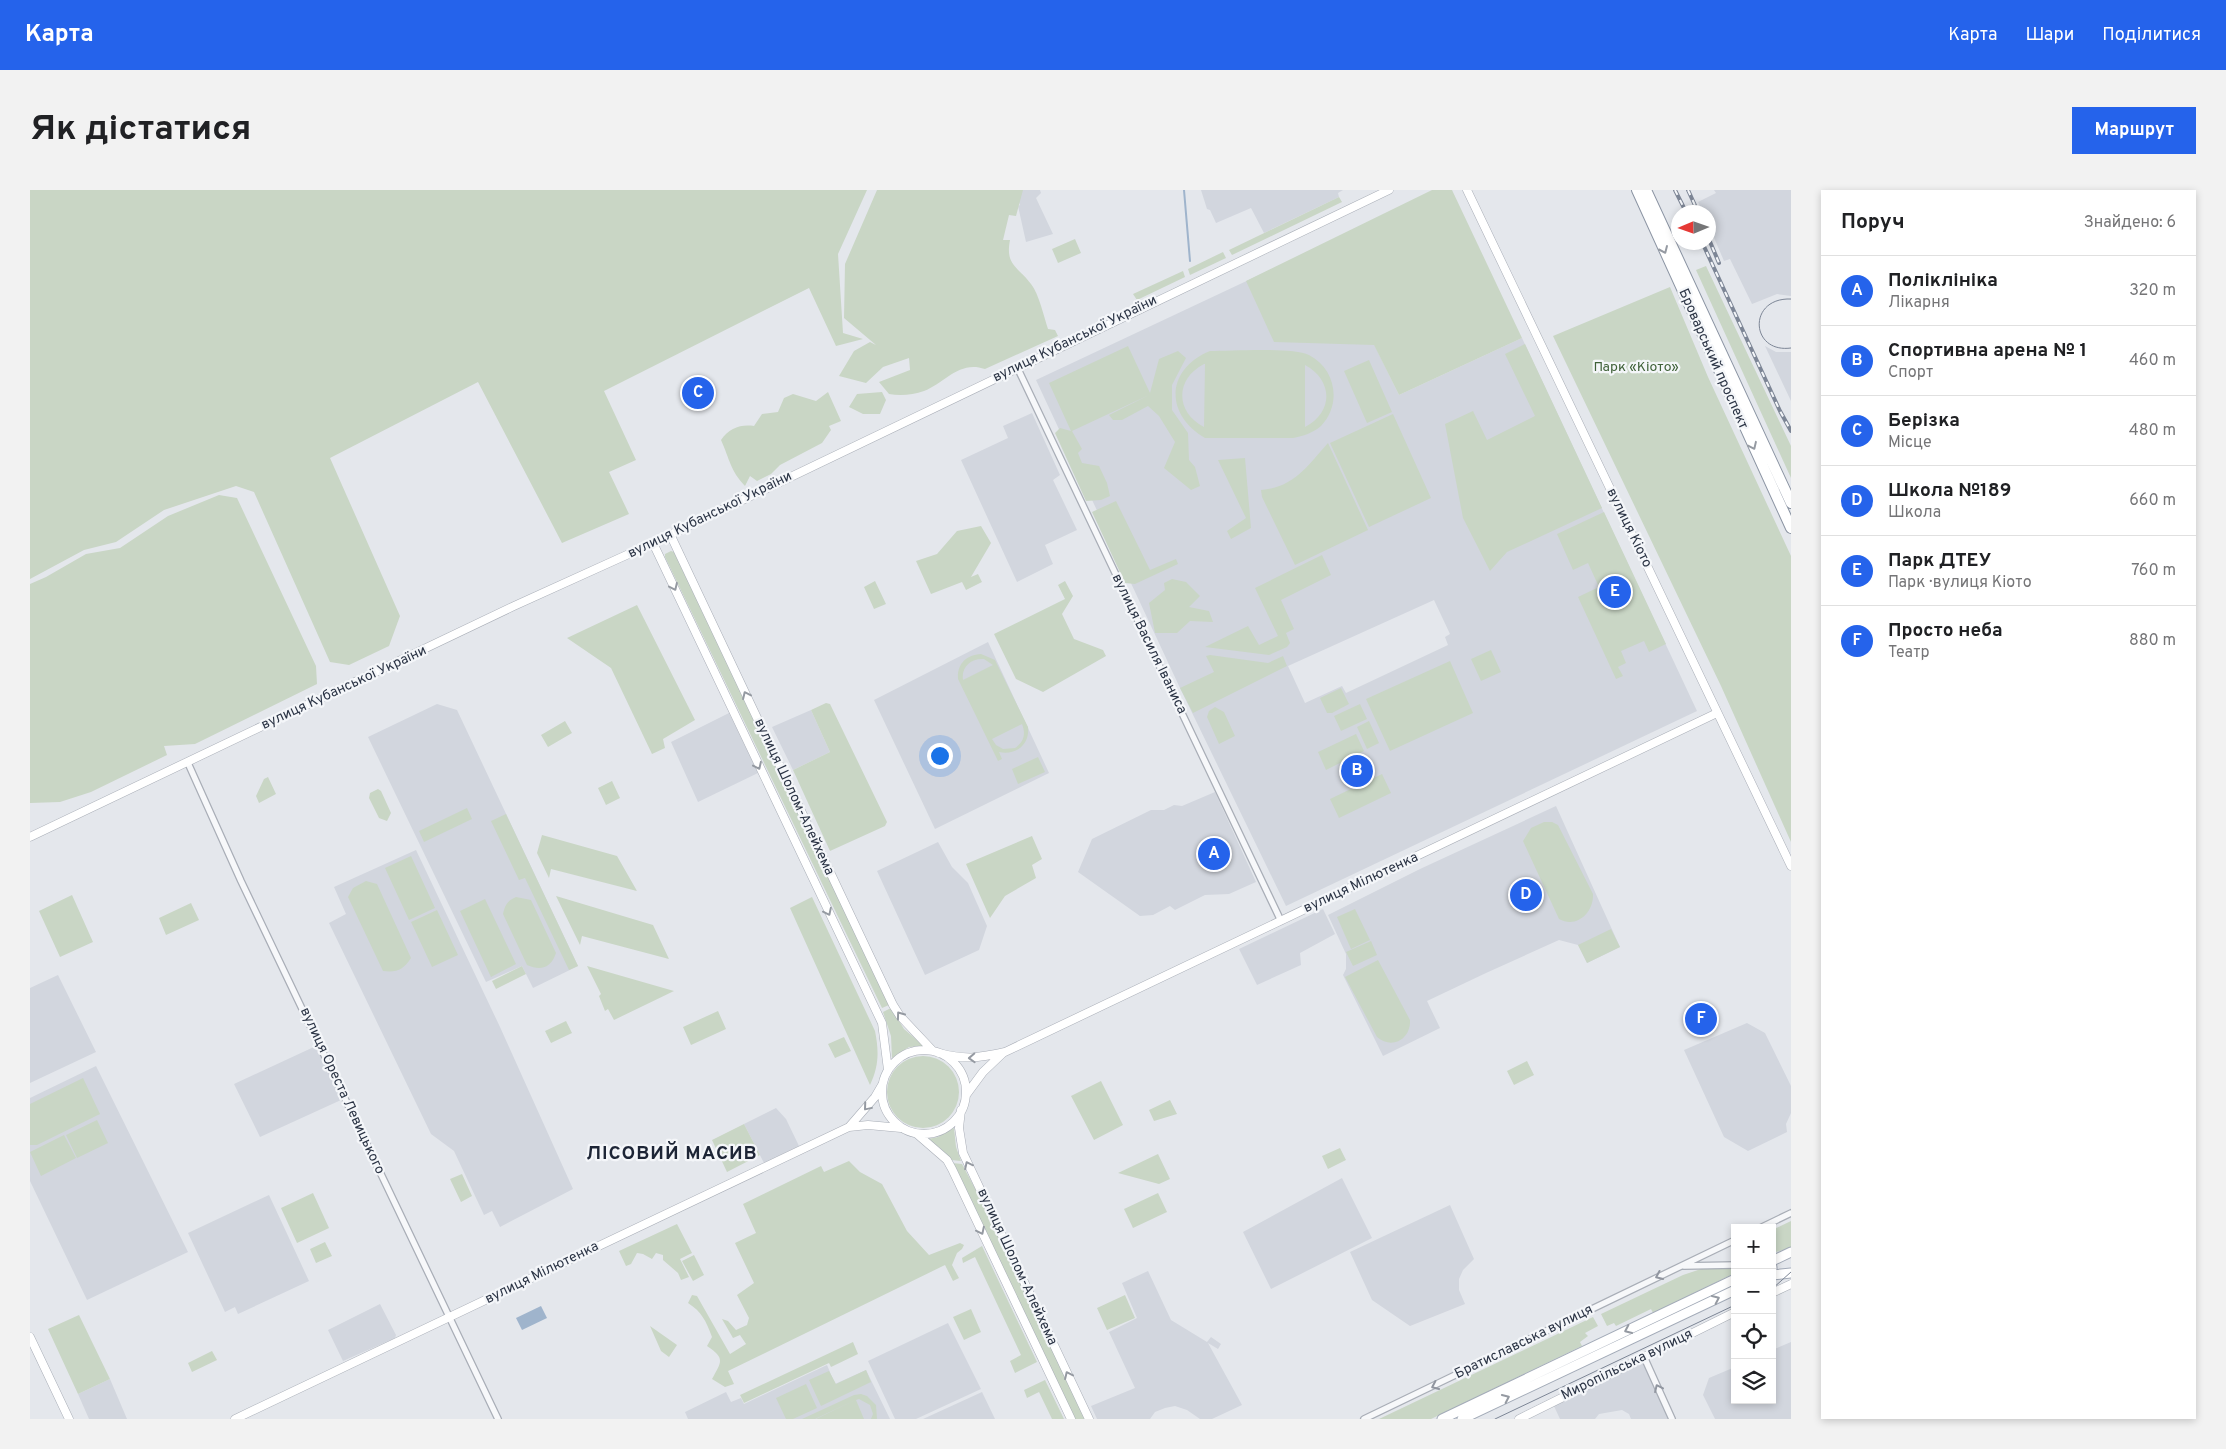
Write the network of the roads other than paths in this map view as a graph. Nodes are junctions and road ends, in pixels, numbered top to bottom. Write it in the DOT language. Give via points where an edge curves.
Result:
graph roads {
  1 [pos="1389,190"];
  2 [pos="1467,190"];
  3 [pos="1637,190"];
  4 [pos="1646,190"];
  5 [pos="1017,367"];
  6 [pos="1791,503"];
  7 [pos="1791,528"];
  8 [pos="670,534"];
  9 [pos="653,543"];
  10 [pos="1717,713"];
  11 [pos="188,763"];
  12 [pos="30,837"];
  13 [pos="1791,866"];
  14 [pos="1281,920"];
  15 [pos="936,1052"];
  16 [pos="1005,1052"];
  17 [pos="888,1070"];
  18 [pos="882,1085"];
  19 [pos="965,1097"];
  20 [pos="961,1110"];
  21 [pos="849,1127"];
  22 [pos="902,1128"];
  23 [pos="917,1134"];
  24 [pos="1791,1213"];
  25 [pos="1767,1224"];
  26 [pos="1731,1242"];
  27 [pos="1791,1252"];
  28 [pos="1776,1260"];
  29 [pos="1731,1265"];
  30 [pos="1682,1266"];
  31 [pos="1791,1273"];
  32 [pos="1776,1275"];
  33 [pos="1731,1281"];
  34 [pos="1791,1284"];
  35 [pos="1776,1291"];
  36 [pos="1731,1292"];
  37 [pos="1731,1314"];
  38 [pos="449,1317"];
  39 [pos="30,1337"];
  40 [pos="1644,1357"];
  41 [pos="69,1419"];
  42 [pos="235,1419"];
  43 [pos="498,1419"];
  44 [pos="1071,1419"];
  45 [pos="1089,1419"];
  46 [pos="1364,1419"];
  47 [pos="1442,1419"];
  48 [pos="1462,1419"];
  49 [pos="1519,1419"];
  50 [pos="1672,1419"];
  1 -- 5 [label="street, вулиця Кубанської України"];
  2 -- 10 [label="street, вулиця Кіото"];
  3 -- 7 [label="highway, Броварський проспект, one-way"];
  4 -- 6 [label="highway, Броварський проспект"];
  5 -- 8 [label="street, вулиця Кубанської України"];
  5 -- 14 [label="street, вулиця Василя Іваниса"];
  8 -- 9 [label="street, вулиця Кубанської України"];
  15 -- 8 [label="street, вулиця Шолом-Алейхема, one-way" via="893,1005"];
  9 -- 11 [label="street, вулиця Кубанської України"];
  9 -- 17 [label="street, вулиця Шолом-Алейхема, one-way" via="880,1018"];
  10 -- 13 [label="street, вулиця Кіото"];
  10 -- 14 [label="street, вулиця Мілютенка"];
  11 -- 12 [label="street, вулиця Кубанської України"];
  11 -- 38 [label="street, вулиця Ореста Левицького"];
  14 -- 16 [label="street, вулиця Мілютенка"];
  16 -- 15 [label="street, вулиця Мілютенка, one-way" via="976,1059"];
  15 -- 17 [label="street" via="918,1050 907,1054"];
  15 -- 19 [label="street" via="957,1066 963,1078"];
  16 -- 19 [label="street, вулиця Мілютенка" via="983,1072"];
  17 -- 18 [label="street"];
  18 -- 21 [label="street, вулиця Мілютенка, one-way"];
  18 -- 22 [label="street" via="885,1109"];
  19 -- 20 [label="street"];
  20 -- 23 [label="street" via="954,1122 943,1130"];
  45 -- 20 [label="street, вулиця Шолом-Алейхема, one-way" via="963,1153 959,1128"];
  21 -- 22 [label="street, вулиця Мілютенка"];
  21 -- 38 [label="street, вулиця Мілютенка"];
  22 -- 23 [label="street"];
  23 -- 44 [label="street, вулиця Шолом-Алейхема, one-way" via="947,1160 952,1169"];
  24 -- 25 [label="street"];
  26 -- 30 [label="street, Братиславська вулиця"];
  27 -- 28 [label="main road"];
  29 -- 30 [label="street, Братиславська вулиця"];
  30 -- 46 [label="street, Братиславська вулиця, one-way"];
  31 -- 32 [label="main road"];
  33 -- 47 [label="main road, one-way"];
  34 -- 35 [label="street"];
  48 -- 36 [label="main road, one-way"];
  37 -- 40 [label="street, Миропільська вулиця"];
  38 -- 42 [label="street, вулиця Мілютенка"];
  38 -- 43 [label="street, вулиця Ореста Левицького"];
  39 -- 41 [label="street"];
  40 -- 49 [label="street, Миропільська вулиця"];
  50 -- 40 [label="street, one-way"];
}
